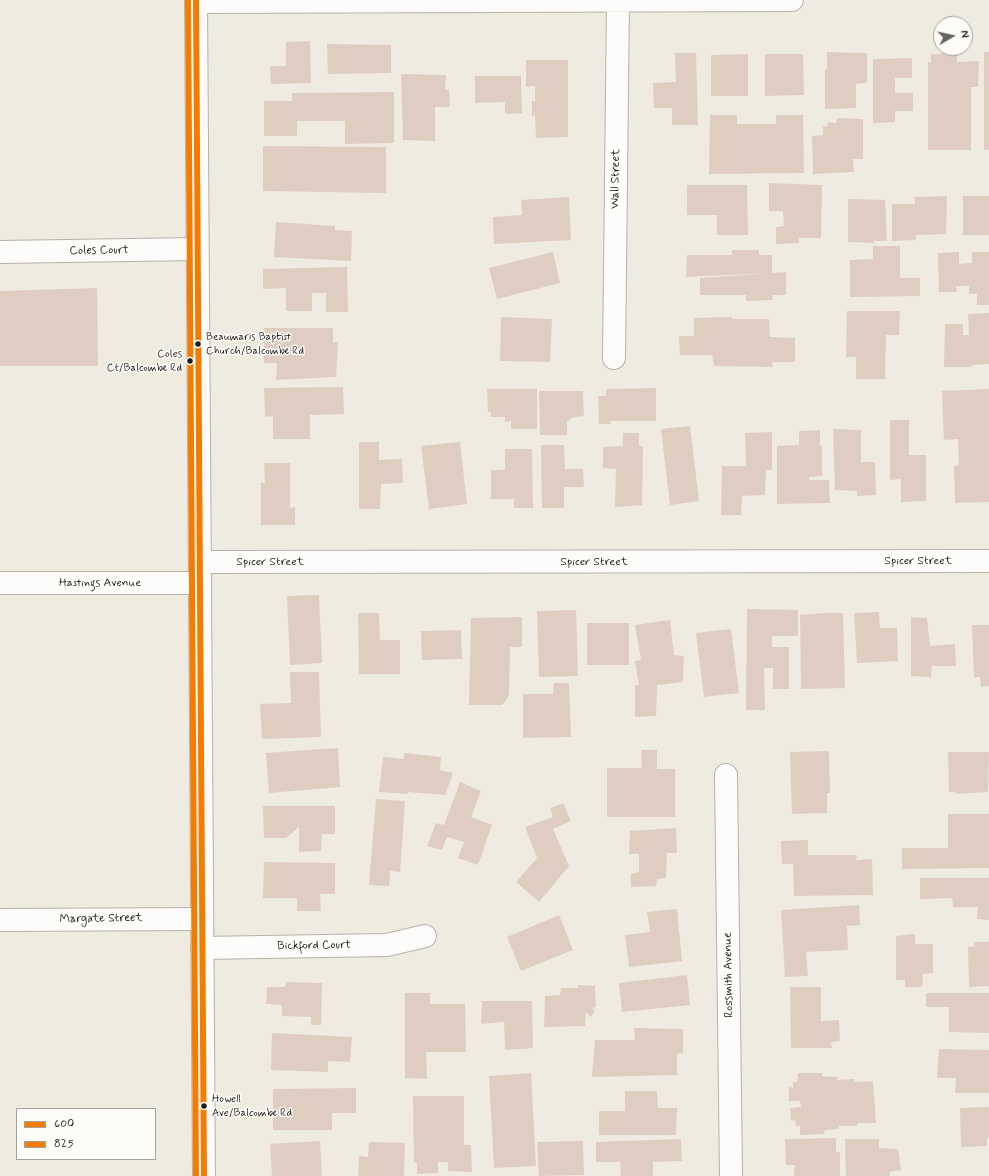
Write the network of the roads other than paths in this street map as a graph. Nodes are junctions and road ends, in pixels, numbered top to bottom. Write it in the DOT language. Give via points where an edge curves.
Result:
graph roads {
  1 [pos="792,0"];
  2 [pos="196,1"];
  3 [pos="618,1"];
  4 [pos="197,249"];
  5 [pos="0,252"];
  6 [pos="614,358"];
  7 [pos="989,561"];
  8 [pos="200,572"];
  9 [pos="0,583"];
  10 [pos="726,775"];
  11 [pos="202,919"];
  12 [pos="0,920"];
  13 [pos="424,936"];
  14 [pos="202,948"];
  15 [pos="204,1176"];
  16 [pos="731,1176"];
  1 -- 3 [label="street"];
  2 -- 3 [label="street"];
  2 -- 4 [label="street"];
  3 -- 6 [label="street, Wall Street"];
  4 -- 5 [label="street, Coles Court"];
  4 -- 8 [label="street"];
  7 -- 8 [label="street, Spicer Street"];
  8 -- 9 [label="street, Hastings Avenue"];
  8 -- 11 [label="street"];
  10 -- 16 [label="street, Rossmith Avenue"];
  11 -- 12 [label="street, Margate Street"];
  11 -- 14 [label="street"];
  13 -- 14 [label="street, Bickford Court" via="387,945"];
  14 -- 15 [label="street"];
}
